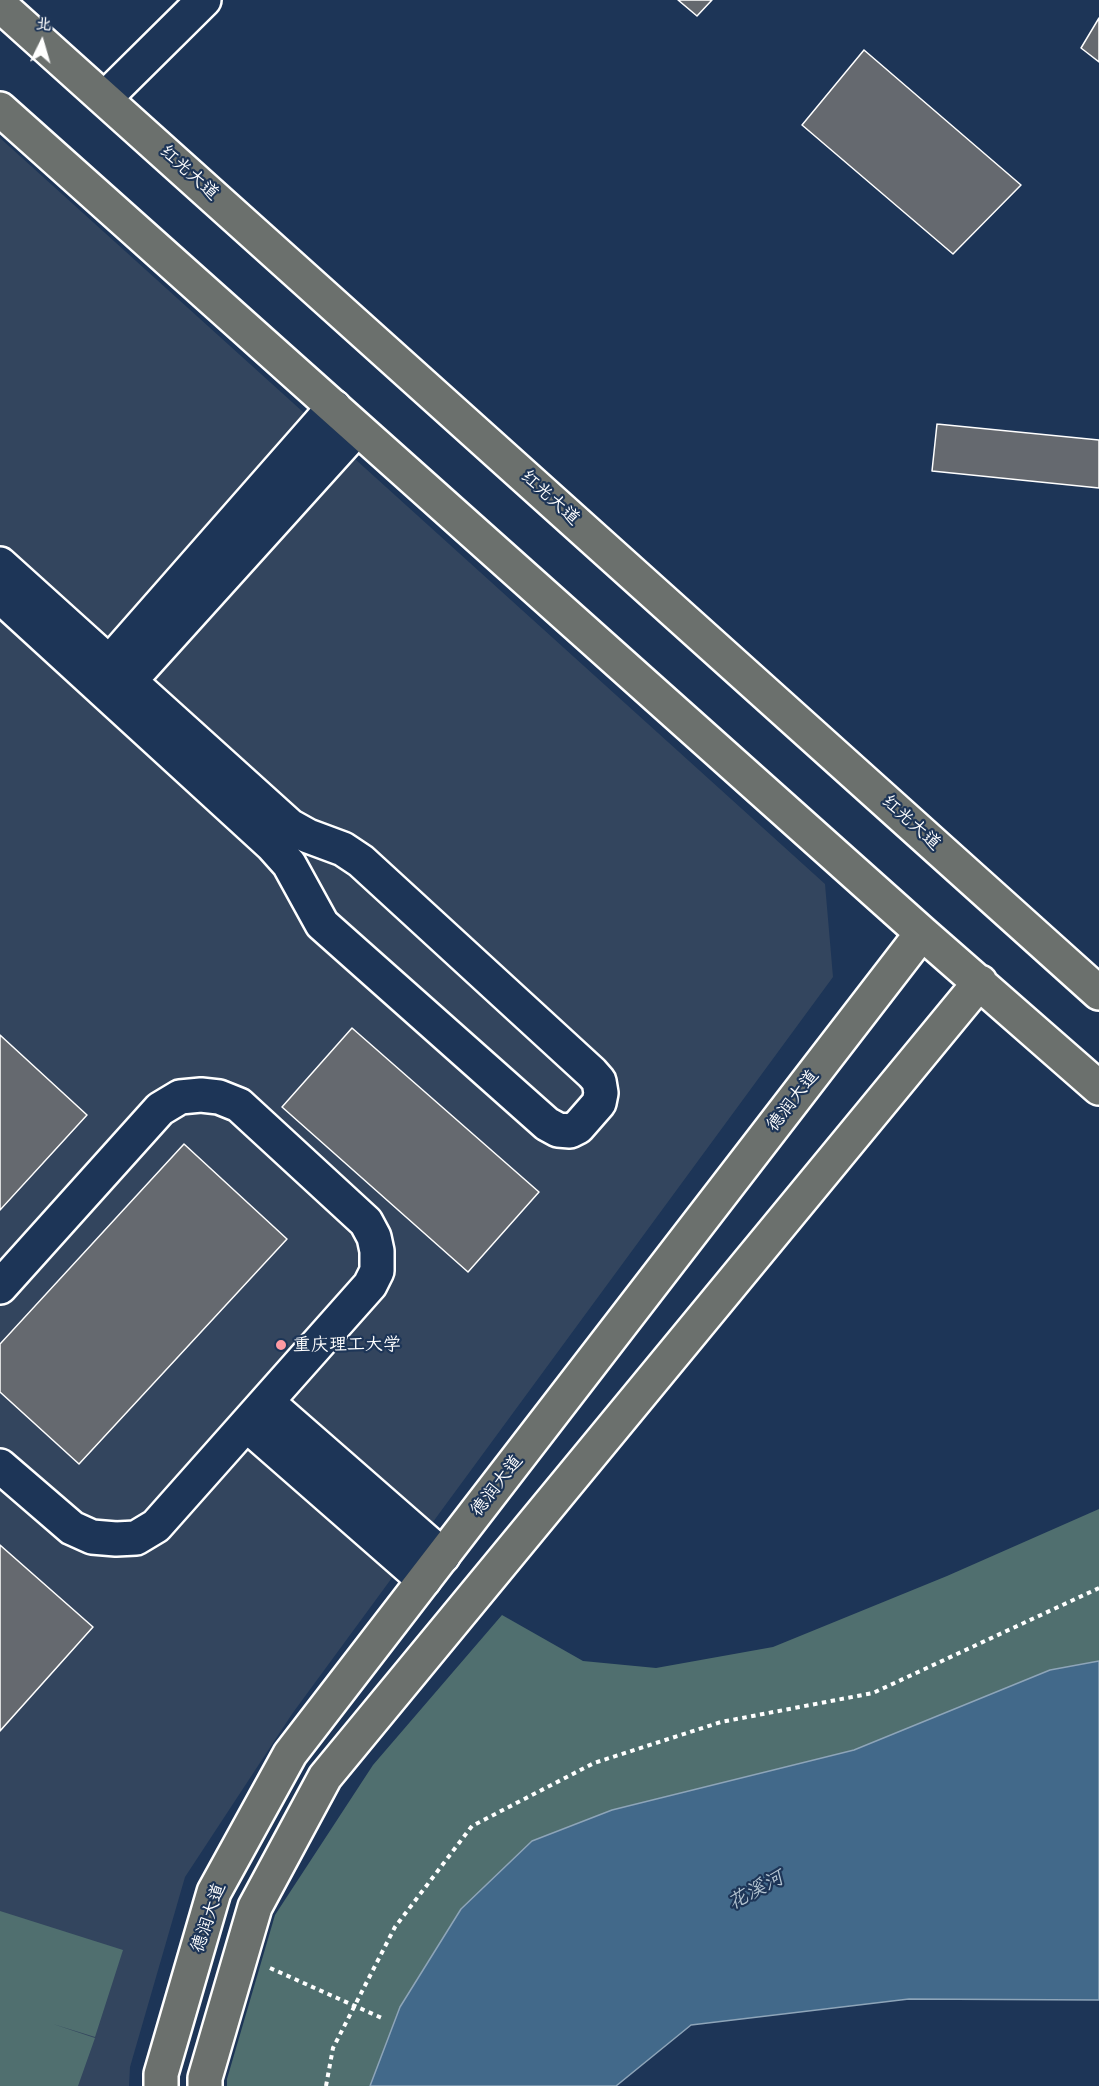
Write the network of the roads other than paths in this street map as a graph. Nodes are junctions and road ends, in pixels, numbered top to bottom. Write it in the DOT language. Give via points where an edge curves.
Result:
graph roads {
  1 [pos="204,0"];
  2 [pos="0,4"];
  3 [pos="105,98"];
  4 [pos="0,109"];
  5 [pos="345,418"];
  6 [pos="0,564"];
  7 [pos="0,596"];
  8 [pos="111,681"];
  9 [pos="922,933"];
  10 [pos="980,982"];
  11 [pos="1099,993"];
  12 [pos="1099,1088"];
  13 [pos="0,1287"];
  14 [pos="257,1413"];
  15 [pos="0,1466"];
  16 [pos="433,1568"];
  17 [pos="161,2086"];
  18 [pos="205,2086"];
  1 -- 3 [label="street"];
  2 -- 3 [label="main road, 红光大道"];
  3 -- 11 [label="main road, 红光大道"];
  4 -- 5 [label="main road"];
  5 -- 8 [label="street"];
  5 -- 9 [label="main road"];
  6 -- 8 [label="street"];
  7 -- 8 [label="street"];
  8 -- 8 [label="street" via="289,864 322,924 547,1124 570,1131 578,1127 599,1103 599,1081 592,1072 360,861 343,849 290,826"];
  9 -- 10 [label="main road"];
  9 -- 16 [label="main road, 德润大道"];
  10 -- 12 [label="main road"];
  10 -- 18 [label="main road" via="325,1777 255,1907"];
  13 -- 14 [label="street" via="160,1109 180,1097 201,1095 239,1105 366,1222 378,1251 377,1270 370,1286"];
  14 -- 15 [label="street" via="156,1526 136,1538 92,1537 72,1528"];
  14 -- 16 [label="street"];
  16 -- 17 [label="main road, 德润大道" via="290,1754 214,1892 161,2074"];
}
